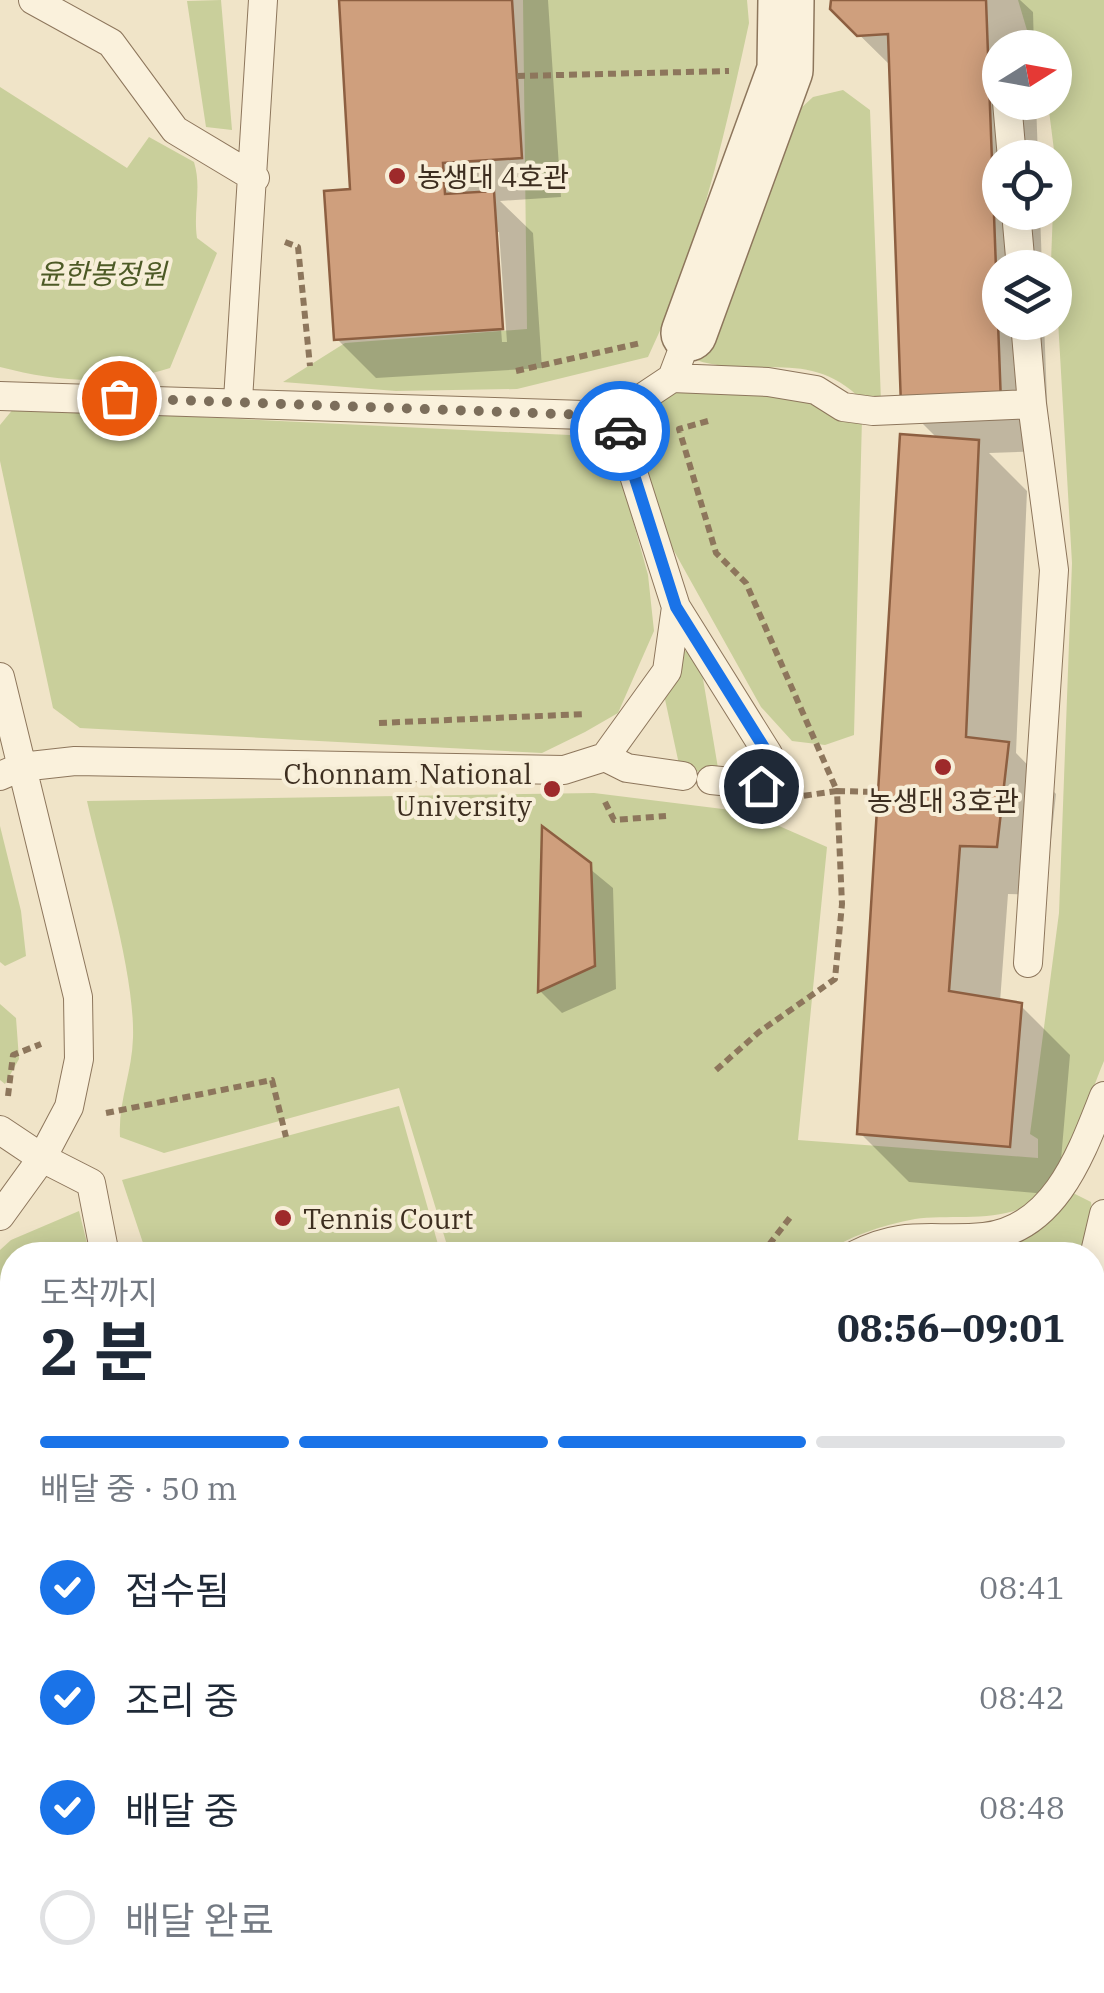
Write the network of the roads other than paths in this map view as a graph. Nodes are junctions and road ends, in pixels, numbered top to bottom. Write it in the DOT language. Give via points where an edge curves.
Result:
graph roads {
  1 [pos="33,0"];
  2 [pos="264,0"];
  3 [pos="786,0"];
  4 [pos="254,178"];
  5 [pos="1027,340"];
  6 [pos="680,356"];
  7 [pos="0,396"];
  8 [pos="238,400"];
  9 [pos="1032,404"];
  10 [pos="615,416"];
  11 [pos="676,607"];
  12 [pos="0,676"];
  13 [pos="605,757"];
  14 [pos="10,771"];
  15 [pos="1028,963"];
  16 [pos="1104,1096"];
  17 [pos="0,1130"];
  18 [pos="42,1158"];
  19 [pos="1104,1214"];
  20 [pos="0,1216"];
  21 [pos="103,1242"];
  22 [pos="891,1242"];
  23 [pos="1097,1242"];
  1 -- 4 [label="lane" via="111,43 175,130"];
  2 -- 4 [label="lane"];
  3 -- 6 [label="street" via="785,70"];
  4 -- 8 [label="lane"];
  5 -- 9 [label="lane"];
  6 -- 9 [label="lane" via="726,380 816,390 843,407"];
  6 -- 10 [label="lane"];
  7 -- 8 [label="lane"];
  8 -- 10 [label="lane"];
  9 -- 15 [label="lane" via="1054,570"];
  10 -- 11 [label="lane"];
  11 -- 13 [label="lane" via="667,672"];
  11 -- 13 [label="lane" via="768,754 770,772 761,786 628,768"];
  12 -- 14 [label="lane"];
  13 -- 14 [label="lane" via="564,770 75,761"];
  14 -- 18 [label="lane" via="78,997 78,1059 69,1108"];
  16 -- 22 [label="lane" via="1057,1195 1026,1224 986,1237 910,1235"];
  17 -- 18 [label="lane"];
  18 -- 20 [label="lane"];
  18 -- 21 [label="lane" via="91,1183"];
  19 -- 23 [label="lane"];
}
